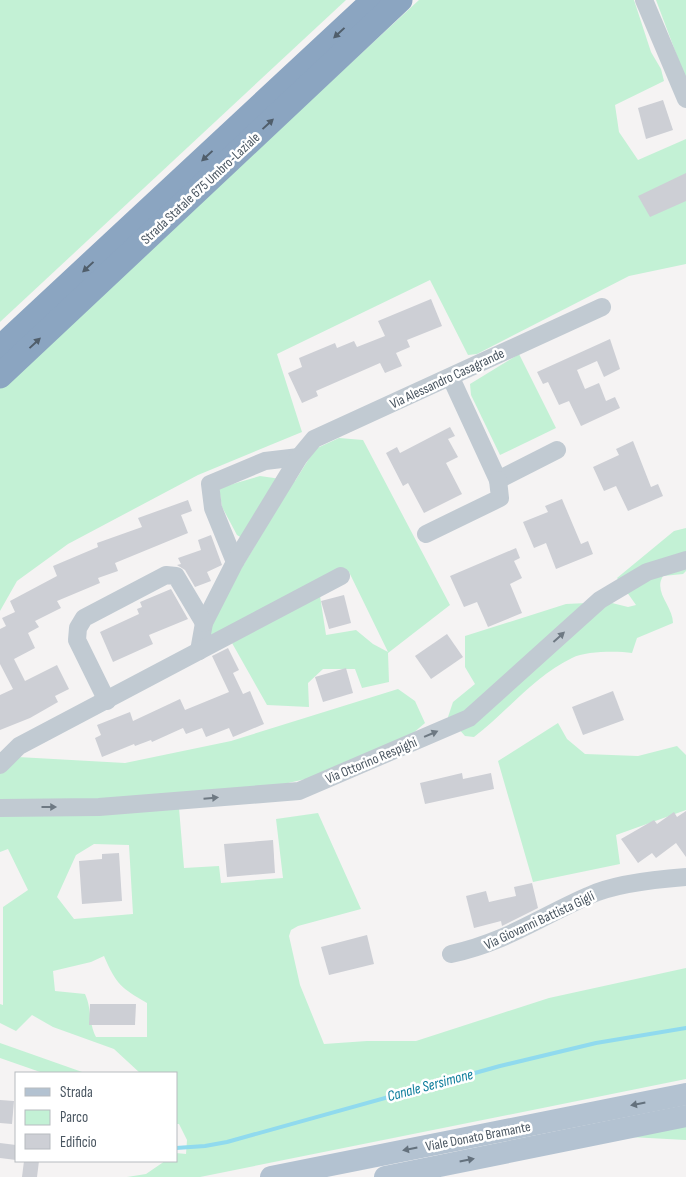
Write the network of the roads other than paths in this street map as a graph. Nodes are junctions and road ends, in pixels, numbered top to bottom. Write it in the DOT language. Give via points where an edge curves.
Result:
graph roads {
  1 [pos="374,0"];
  2 [pos="400,0"];
  3 [pos="644,0"];
  4 [pos="686,98"];
  5 [pos="602,307"];
  6 [pos="0,348"];
  7 [pos="0,376"];
  8 [pos="450,378"];
  9 [pos="557,450"];
  10 [pos="299,457"];
  11 [pos="498,480"];
  12 [pos="426,534"];
  13 [pos="686,560"];
  14 [pos="235,562"];
  15 [pos="341,576"];
  16 [pos="204,623"];
  17 [pos="199,651"];
  18 [pos="107,701"];
  19 [pos="0,765"];
  20 [pos="0,808"];
  21 [pos="686,877"];
  22 [pos="451,954"];
  23 [pos="686,1094"];
  24 [pos="686,1116"];
  25 [pos="271,1177"];
  26 [pos="385,1177"];
  1 -- 6 [label="highway, Strada Statale 675 Umbro-Laziale, one-way"];
  7 -- 2 [label="highway, Strada Statale 675 Umbro-Laziale, one-way"];
  3 -- 4 [label="street"];
  5 -- 8 [label="street, Via Alessandro Casagrande"];
  8 -- 10 [label="street, Via Alessandro Casagrande" via="314,439"];
  8 -- 11 [label="street"];
  9 -- 11 [label="street"];
  10 -- 14 [label="street, Via Alessandro Casagrande"];
  10 -- 14 [label="street" via="265,461 210,484 213,508"];
  11 -- 12 [label="street" via="500,498"];
  20 -- 13 [label="street, Via Ottorino Respighi, one-way" via="100,807 299,791 468,718 600,600 647,572"];
  14 -- 16 [label="street, Via Alessandro Casagrande"];
  15 -- 17 [label="street"];
  16 -- 17 [label="street, Via Alessandro Casagrande"];
  16 -- 18 [label="street" via="176,576 166,575 84,618 76,640"];
  17 -- 18 [label="street"];
  18 -- 19 [label="street" via="19,746"];
  21 -- 22 [label="street, Via Giovanni Battista Gigli" via="634,884 590,895 510,936 481,948"];
  23 -- 25 [label="main road, Viale Donato Bramante, one-way"];
  26 -- 24 [label="main road, Viale Donato Bramante, one-way"];
}
